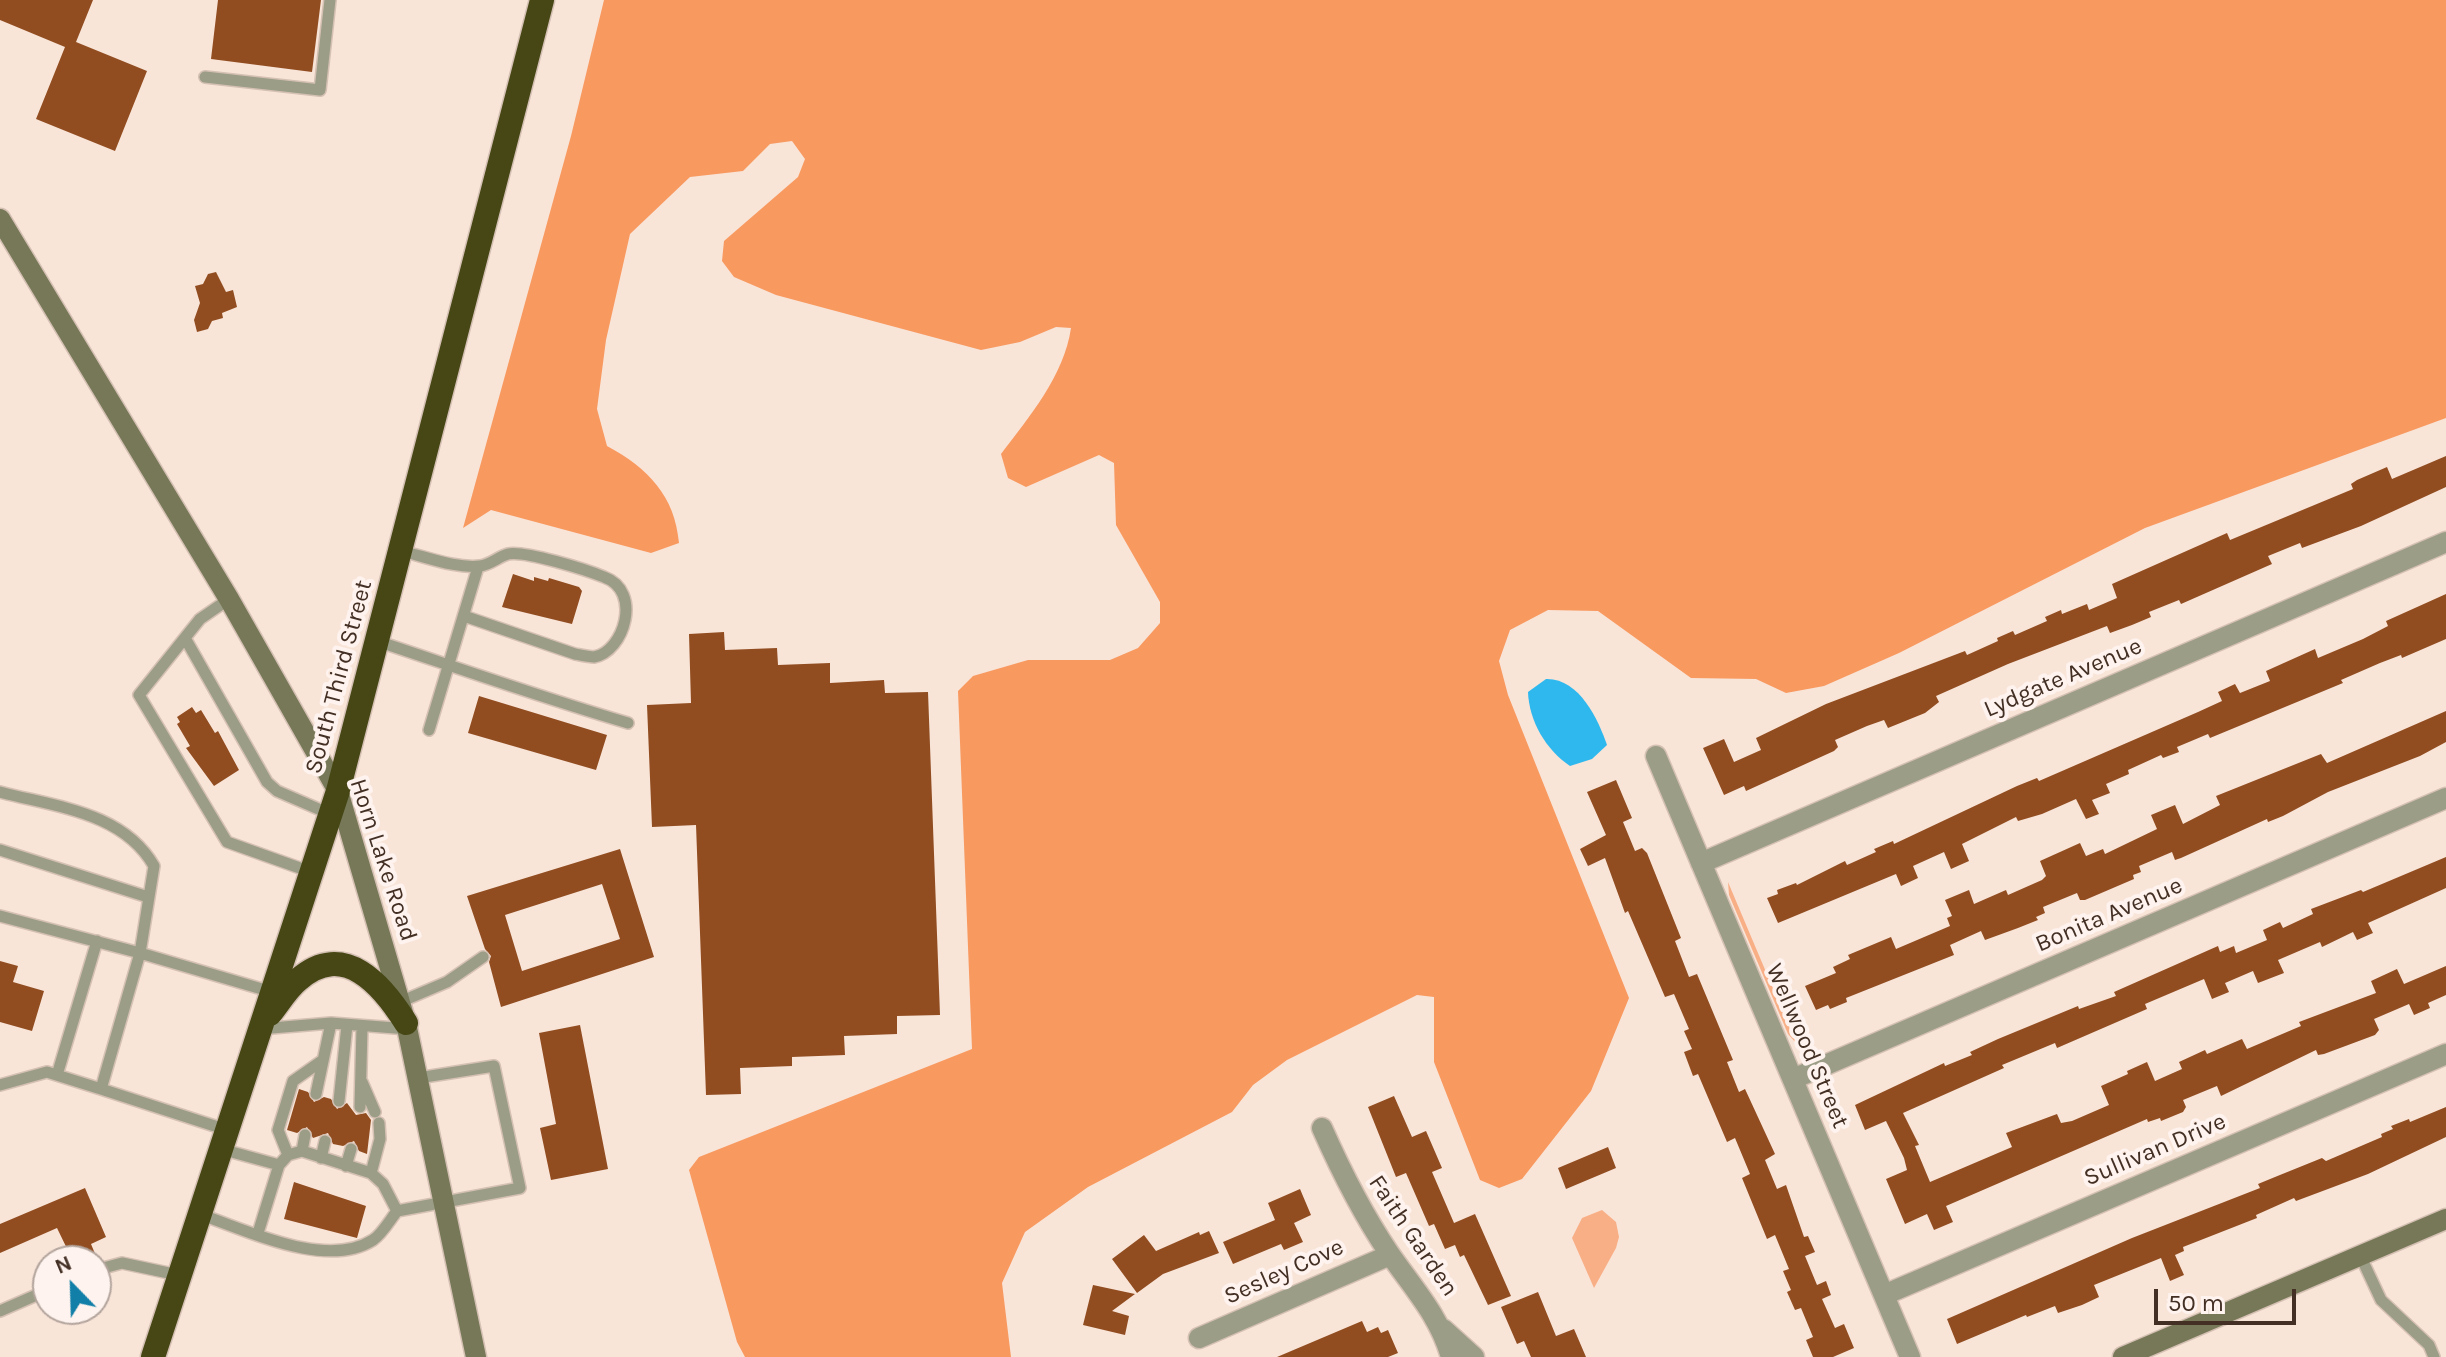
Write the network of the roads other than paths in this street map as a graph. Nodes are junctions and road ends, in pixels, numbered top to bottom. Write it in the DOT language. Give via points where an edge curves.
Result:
graph roads {
  1 [pos="330,0"];
  2 [pos="542,0"];
  3 [pos="205,77"];
  4 [pos="0,219"];
  5 [pos="2446,542"];
  6 [pos="401,551"];
  7 [pos="478,567"];
  8 [pos="229,599"];
  9 [pos="464,616"];
  10 [pos="185,638"];
  11 [pos="377,641"];
  12 [pos="449,662"];
  13 [pos="628,723"];
  14 [pos="429,730"];
  15 [pos="1656,756"];
  16 [pos="0,792"];
  17 [pos="2446,798"];
  18 [pos="334,803"];
  19 [pos="0,850"];
  20 [pos="1701,863"];
  21 [pos="311,872"];
  22 [pos="148,897"];
  23 [pos="0,916"];
  24 [pos="97,941"];
  25 [pos="140,953"];
  26 [pos="483,957"];
  27 [pos="272,992"];
  28 [pos="405,1018"];
  29 [pos="331,1023"];
  30 [pos="347,1025"];
  31 [pos="260,1027"];
  32 [pos="362,1027"];
  33 [pos="2446,1054"];
  34 [pos="323,1060"];
  35 [pos="57,1075"];
  36 [pos="361,1077"];
  37 [pos="418,1078"];
  38 [pos="1793,1079"];
  39 [pos="0,1085"];
  40 [pos="101,1089"];
  41 [pos="316,1094"];
  42 [pos="339,1101"];
  43 [pos="360,1107"];
  44 [pos="1322,1128"];
  45 [pos="305,1135"];
  46 [pos="224,1139"];
  47 [pos="325,1141"];
  48 [pos="351,1149"];
  49 [pos="302,1151"];
  50 [pos="288,1155"];
  51 [pos="321,1158"];
  52 [pos="279,1165"];
  53 [pos="346,1166"];
  54 [pos="371,1173"];
  55 [pos="445,1203"];
  56 [pos="397,1211"];
  57 [pos="198,1214"];
  58 [pos="2446,1219"];
  59 [pos="258,1233"];
  60 [pos="1390,1255"];
  61 [pos="2360,1255"];
  62 [pos="112,1266"];
  63 [pos="178,1275"];
  64 [pos="1884,1295"];
  65 [pos="32,1297"];
  66 [pos="0,1311"];
  67 [pos="1443,1329"];
  68 [pos="1199,1338"];
  69 [pos="153,1357"];
  70 [pos="476,1357"];
  71 [pos="1451,1357"];
  72 [pos="1474,1357"];
  73 [pos="1910,1357"];
  74 [pos="2123,1357"];
  75 [pos="2434,1357"];
  1 -- 3 [label="lane" via="320,90"];
  2 -- 6 [label="highway, South Third Street"];
  4 -- 8 [label="main road, Horn Lake Road"];
  5 -- 20 [label="street, Lydgate Avenue"];
  6 -- 7 [label="lane"];
  6 -- 11 [label="highway, South Third Street"];
  7 -- 9 [label="lane"];
  7 -- 9 [label="lane" via="509,553 561,563 619,584 627,596 627,610 611,648 594,657"];
  8 -- 10 [label="lane" via="200,619"];
  8 -- 18 [label="main road, Horn Lake Road"];
  9 -- 12 [label="lane"];
  10 -- 18 [label="lane" via="267,782 277,791"];
  10 -- 21 [label="lane" via="139,695 227,842"];
  11 -- 12 [label="lane"];
  11 -- 18 [label="highway, South Third Street"];
  12 -- 13 [label="lane" via="511,689"];
  12 -- 14 [label="lane"];
  15 -- 20 [label="street, Wellwood Street"];
  16 -- 22 [label="lane" via="110,822 132,836 154,866"];
  17 -- 38 [label="street, Bonita Avenue"];
  18 -- 21 [label="highway, South Third Street"];
  18 -- 28 [label="main road, Horn Lake Road"];
  19 -- 22 [label="lane"];
  20 -- 38 [label="street, Wellwood Street"];
  21 -- 27 [label="highway, South Third Street"];
  22 -- 25 [label="lane"];
  23 -- 24 [label="lane"];
  24 -- 25 [label="lane"];
  24 -- 35 [label="lane"];
  25 -- 27 [label="lane"];
  25 -- 40 [label="lane"];
  26 -- 28 [label="lane"];
  27 -- 31 [label="highway, South Third Street"];
  28 -- 31 [label="highway" via="375,981 342,965 311,971 297,980"];
  28 -- 32 [label="lane"];
  28 -- 37 [label="main road, Horn Lake Road"];
  29 -- 30 [label="lane"];
  29 -- 31 [label="lane"];
  29 -- 34 [label="lane"];
  30 -- 32 [label="lane"];
  30 -- 42 [label="lane"];
  31 -- 46 [label="highway, South Third Street"];
  32 -- 36 [label="lane"];
  33 -- 64 [label="street, Sullivan Drive"];
  34 -- 41 [label="lane"];
  34 -- 50 [label="lane" via="293,1081 278,1130"];
  35 -- 39 [label="lane" via="47,1072"];
  35 -- 40 [label="lane"];
  36 -- 43 [label="lane"];
  36 -- 54 [label="lane" via="380,1139"];
  37 -- 55 [label="main road, Horn Lake Road"];
  37 -- 55 [label="lane" via="494,1066 511,1142 520,1188"];
  38 -- 64 [label="street, Wellwood Street"];
  40 -- 46 [label="lane"];
  44 -- 60 [label="street, Faith Garden" via="1351,1192"];
  45 -- 49 [label="lane"];
  46 -- 52 [label="lane"];
  46 -- 57 [label="highway, South Third Street"];
  47 -- 51 [label="lane"];
  48 -- 53 [label="lane"];
  49 -- 50 [label="lane"];
  49 -- 51 [label="lane"];
  50 -- 52 [label="lane"];
  51 -- 53 [label="lane"];
  52 -- 59 [label="lane"];
  53 -- 54 [label="lane"];
  54 -- 56 [label="lane"];
  55 -- 56 [label="lane"];
  55 -- 70 [label="main road, Horn Lake Road"];
  56 -- 59 [label="lane" via="376,1238 317,1253"];
  57 -- 59 [label="lane"];
  57 -- 63 [label="highway, South Third Street"];
  58 -- 61 [label="main road"];
  60 -- 67 [label="street, Faith Garden"];
  60 -- 68 [label="street, Sesley Cove"];
  61 -- 74 [label="main road"];
  61 -- 75 [label="lane" via="2381,1300 2429,1345"];
  62 -- 63 [label="lane" via="122,1263"];
  63 -- 69 [label="highway, South Third Street"];
  64 -- 73 [label="street, Wellwood Street"];
  65 -- 66 [label="lane"];
  67 -- 71 [label="street, Faith Garden"];
  67 -- 72 [label="street, Faith Garden"];
}
